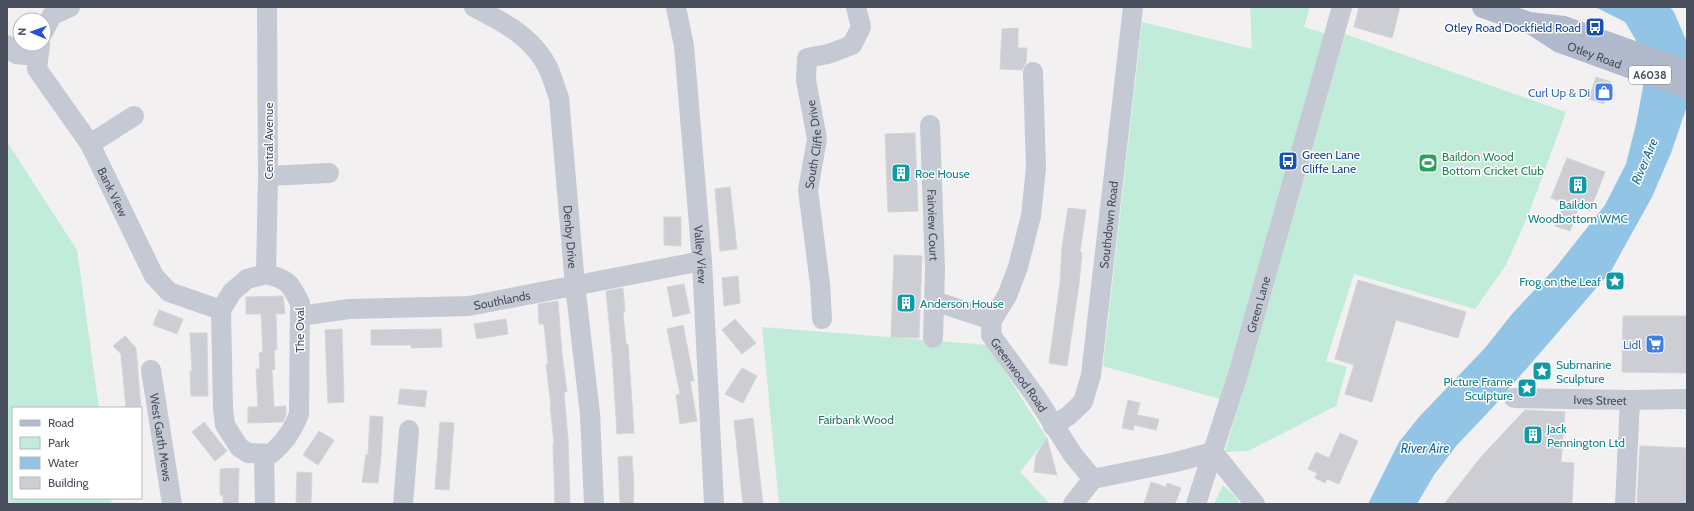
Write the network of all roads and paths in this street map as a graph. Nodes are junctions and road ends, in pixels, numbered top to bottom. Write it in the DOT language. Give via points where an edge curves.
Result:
graph roads {
  1 [pos="267,7"];
  2 [pos="474,7"];
  3 [pos="676,7"];
  4 [pos="856,7"];
  5 [pos="1133,7"];
  6 [pos="1342,7"];
  7 [pos="1483,7"];
  8 [pos="14,52"];
  9 [pos="28,52"];
  10 [pos="39,52"];
  11 [pos="1616,54"];
  12 [pos="1687,71"];
  13 [pos="1033,72"];
  14 [pos="1687,88"];
  15 [pos="134,116"];
  16 [pos="930,125"];
  17 [pos="90,144"];
  18 [pos="329,173"];
  19 [pos="268,176"];
  20 [pos="702,261"];
  21 [pos="266,274"];
  22 [pos="575,285"];
  23 [pos="934,300"];
  24 [pos="221,310"];
  25 [pos="300,316"];
  26 [pos="822,319"];
  27 [pos="992,320"];
  28 [pos="933,338"];
  29 [pos="151,370"];
  30 [pos="1514,398"];
  31 [pos="1630,400"];
  32 [pos="1687,400"];
  33 [pos="1053,426"];
  34 [pos="409,430"];
  35 [pos="1213,452"];
  36 [pos="264,454"];
  37 [pos="1093,479"];
  38 [pos="172,504"];
  39 [pos="265,504"];
  40 [pos="403,504"];
  41 [pos="594,504"];
  42 [pos="714,504"];
  43 [pos="1073,504"];
  44 [pos="1196,504"];
  45 [pos="1255,504"];
  46 [pos="1625,504"];
  1 -- 19 [label="street, Central Avenue"];
  2 -- 22 [label="street, Denby Drive" via="519,32 536,49 549,70 559,98"];
  3 -- 20 [label="street, Valley View" via="684,46"];
  4 -- 26 [label="street, South Cliffe Drive" via="861,27 852,45 807,58 806,80 817,139 808,190"];
  5 -- 33 [label="street, Southdown Road" via="1091,375 1083,402"];
  6 -- 35 [label="street, Green Lane" via="1247,344"];
  7 -- 11 [label="main road, Otley Road / A6038" via="1530,23 1564,27"];
  8 -- 9 [label="street"];
  10 -- 17 [label="street, Bank View" via="37,69"];
  11 -- 12 [label="main road, Otley Road / A6038"];
  11 -- 14 [label="main road, Otley Road / A6038"];
  13 -- 27 [label="street, Greenwood Road" via="1036,168 1031,216 1007,296"];
  15 -- 17 [label="street"];
  16 -- 23 [label="street, Fairview Court" via="936,270"];
  17 -- 24 [label="street, Bank View" via="154,276 169,292"];
  18 -- 19 [label="street"];
  19 -- 21 [label="street, Central Avenue"];
  20 -- 22 [label="street, Southlands"];
  20 -- 42 [label="street, Valley View" via="716,365"];
  21 -- 24 [label="street" via="247,279 232,292"];
  21 -- 25 [label="street, The Oval" via="284,279 293,290 300,303"];
  22 -- 25 [label="street, Southlands" via="469,306 349,309"];
  22 -- 41 [label="street, Denby Drive" via="590,414"];
  23 -- 27 [label="street"];
  23 -- 28 [label="street, Fairview Court"];
  24 -- 36 [label="street" via="225,425 239,447 248,453"];
  25 -- 36 [label="street, The Oval" via="299,414 285,442 271,454"];
  27 -- 33 [label="street, Greenwood Road" via="991,335 1036,397"];
  29 -- 38 [label="street, West Garth Mews"];
  30 -- 31 [label="street, Ives Street"];
  31 -- 32 [label="street, Ives Street"];
  31 -- 46 [label="street"];
  33 -- 37 [label="street, Greenwood Road"];
  34 -- 40 [label="street"];
  35 -- 37 [label="street"];
  35 -- 44 [label="street, Green Lane"];
  35 -- 45 [label="street"];
  36 -- 39 [label="street"];
  37 -- 43 [label="street"];
}
